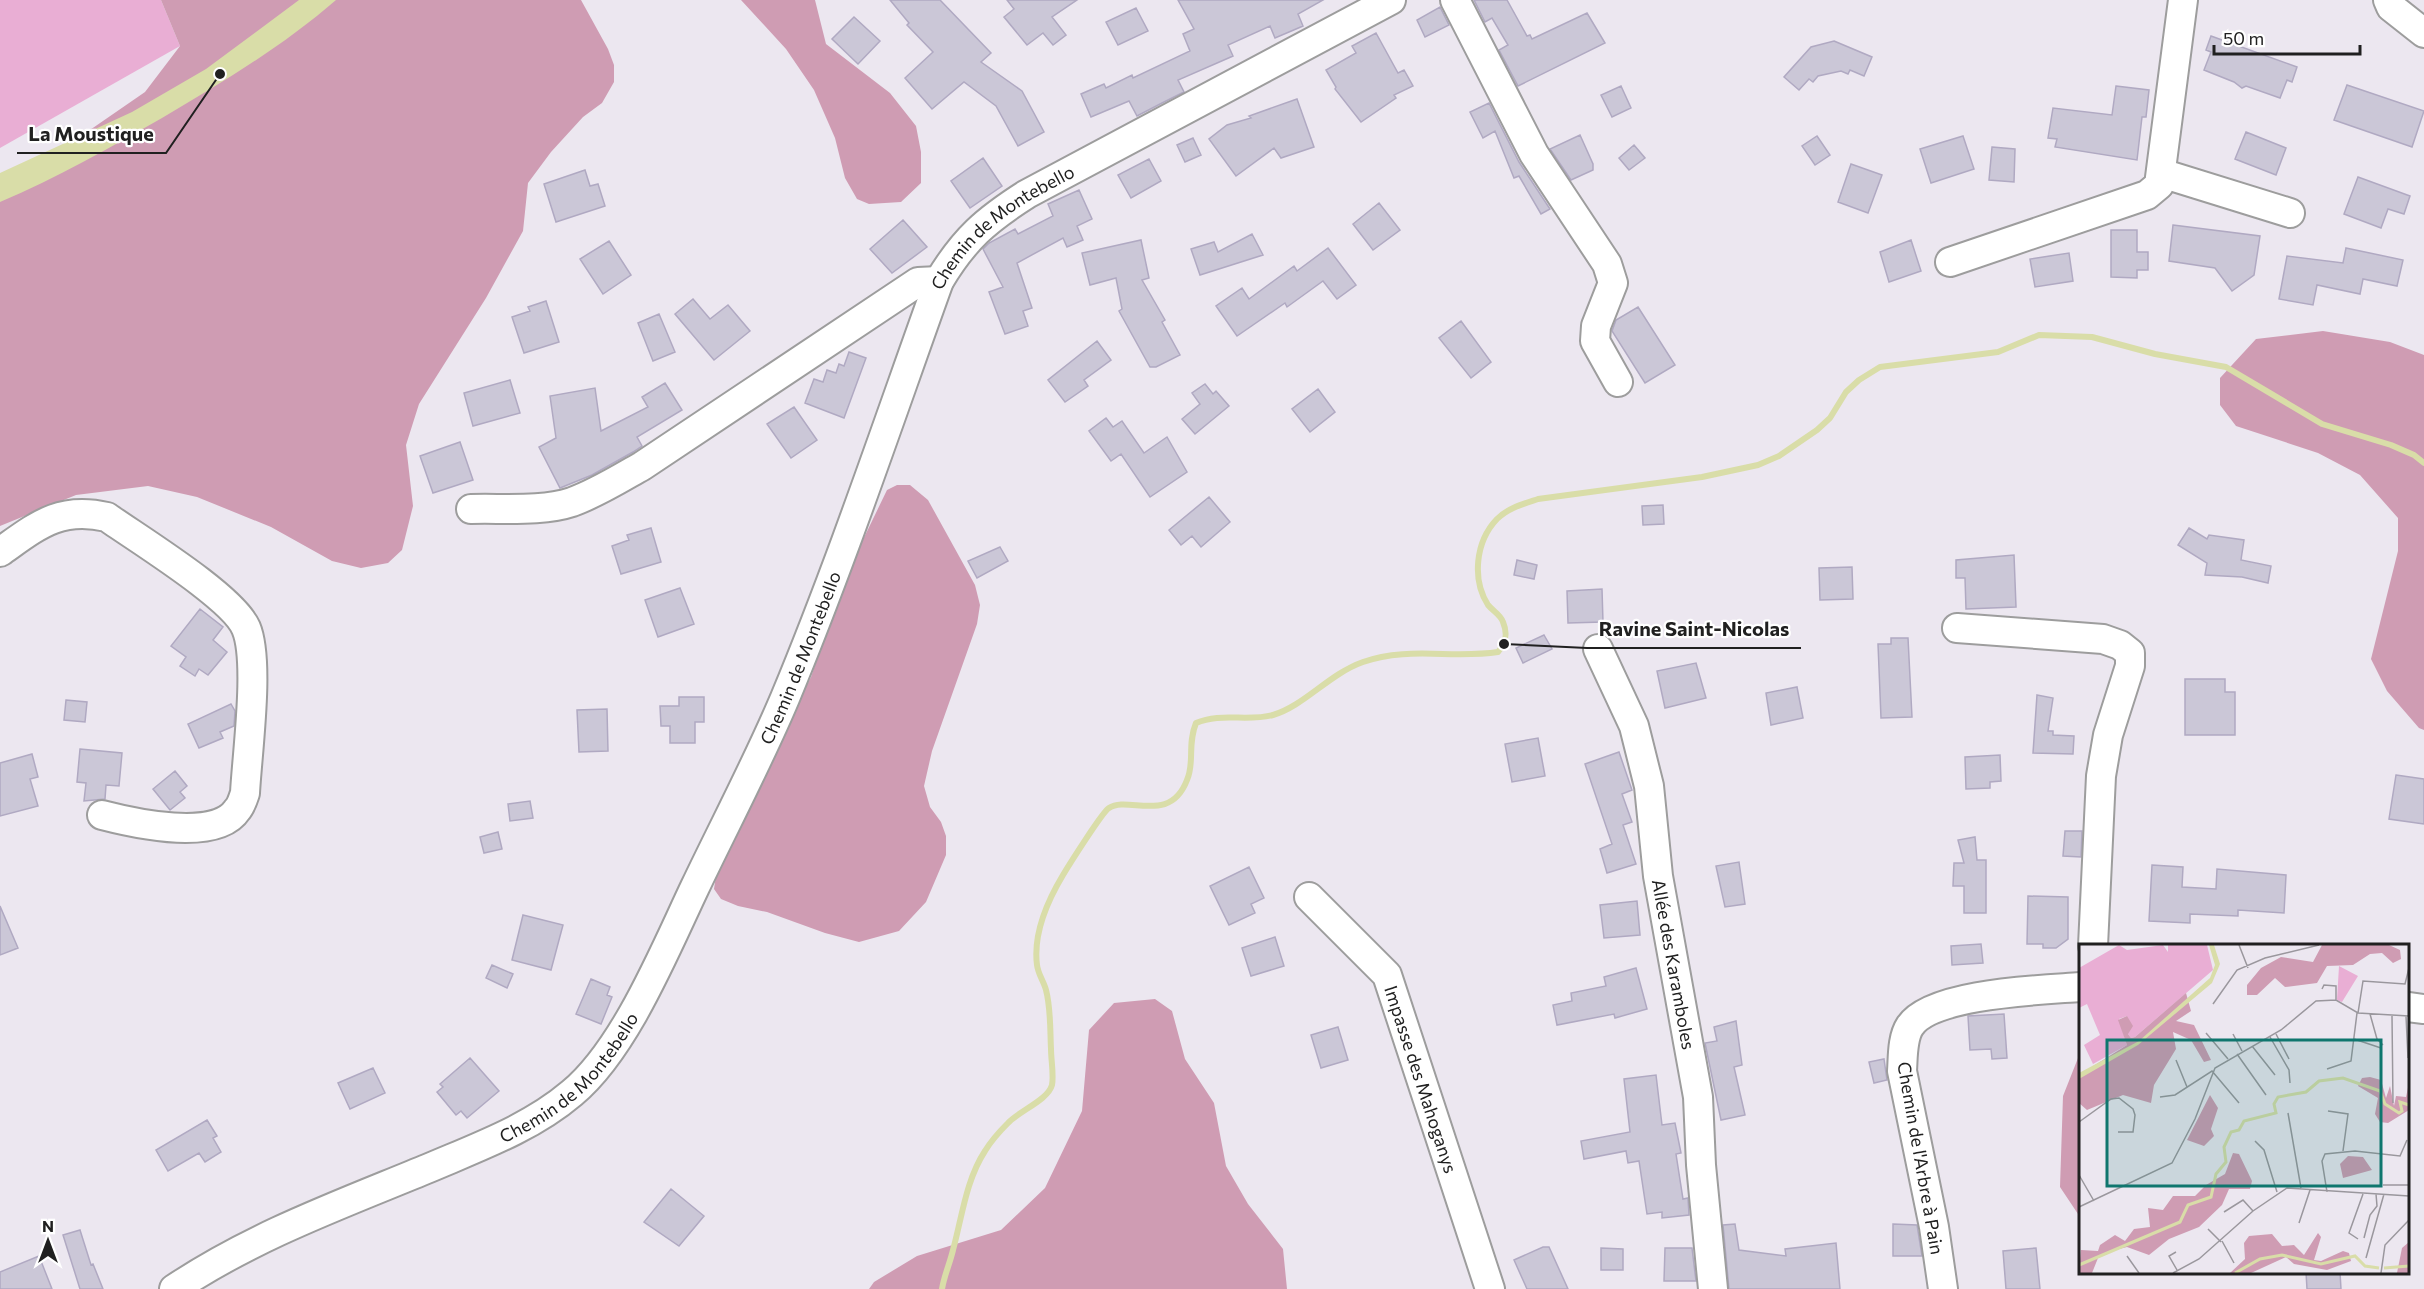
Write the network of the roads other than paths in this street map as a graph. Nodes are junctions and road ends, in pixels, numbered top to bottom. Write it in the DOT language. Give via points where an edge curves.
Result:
graph roads {
  1 [pos="1391,0"];
  2 [pos="1455,0"];
  3 [pos="2182,0"];
  4 [pos="2388,0"];
  5 [pos="2424,33"];
  6 [pos="2161,173"];
  7 [pos="2290,213"];
  8 [pos="1950,262"];
  9 [pos="939,281"];
  10 [pos="1618,382"];
  11 [pos="471,509"];
  12 [pos="0,552"];
  13 [pos="1956,628"];
  14 [pos="1598,649"];
  15 [pos="102,815"];
  16 [pos="1309,897"];
  17 [pos="2093,944"];
  18 [pos="2079,987"];
  19 [pos="2409,1007"];
  20 [pos="2424,1009"];
  21 [pos="174,1289"];
  22 [pos="1490,1289"];
  23 [pos="1713,1289"];
  24 [pos="1943,1289"];
  1 -- 9 [label="street, Chemin de Montebello" via="1027,194 990,218 957,251"];
  2 -- 10 [label="street" via="1534,154 1607,264 1613,283 1594,341"];
  3 -- 6 [label="street"];
  4 -- 5 [label="street" via="2391,7"];
  6 -- 7 [label="street"];
  6 -- 8 [label="street" via="2159,185 2147,195"];
  9 -- 11 [label="street" via="918,282 602,489 570,503"];
  9 -- 21 [label="street, Chemin de Montebello" via="841,556 784,701 613,1050 574,1092 540,1116 484,1145 262,1237"];
  12 -- 15 [label="street" via="42,522 64,514 86,512 106,517 214,593 236,612 246,628 252,646 252,669 245,793 237,812 217,825 198,828 149,825"];
  13 -- 17 [label="street" via="2103,639 2130,653 2130,666 2108,735 2102,776"];
  14 -- 23 [label="street, Allée des Karamboles" via="1634,726 1649,786 1658,876 1698,1097"];
  16 -- 22 [label="street, Impasse des Mahoganys" via="1387,975"];
  18 -- 24 [label="street, Chemin de l'Arbre à Pain" via="1966,999 1931,1011 1910,1025 1902,1071"];
  19 -- 20 [label="street"];
}
